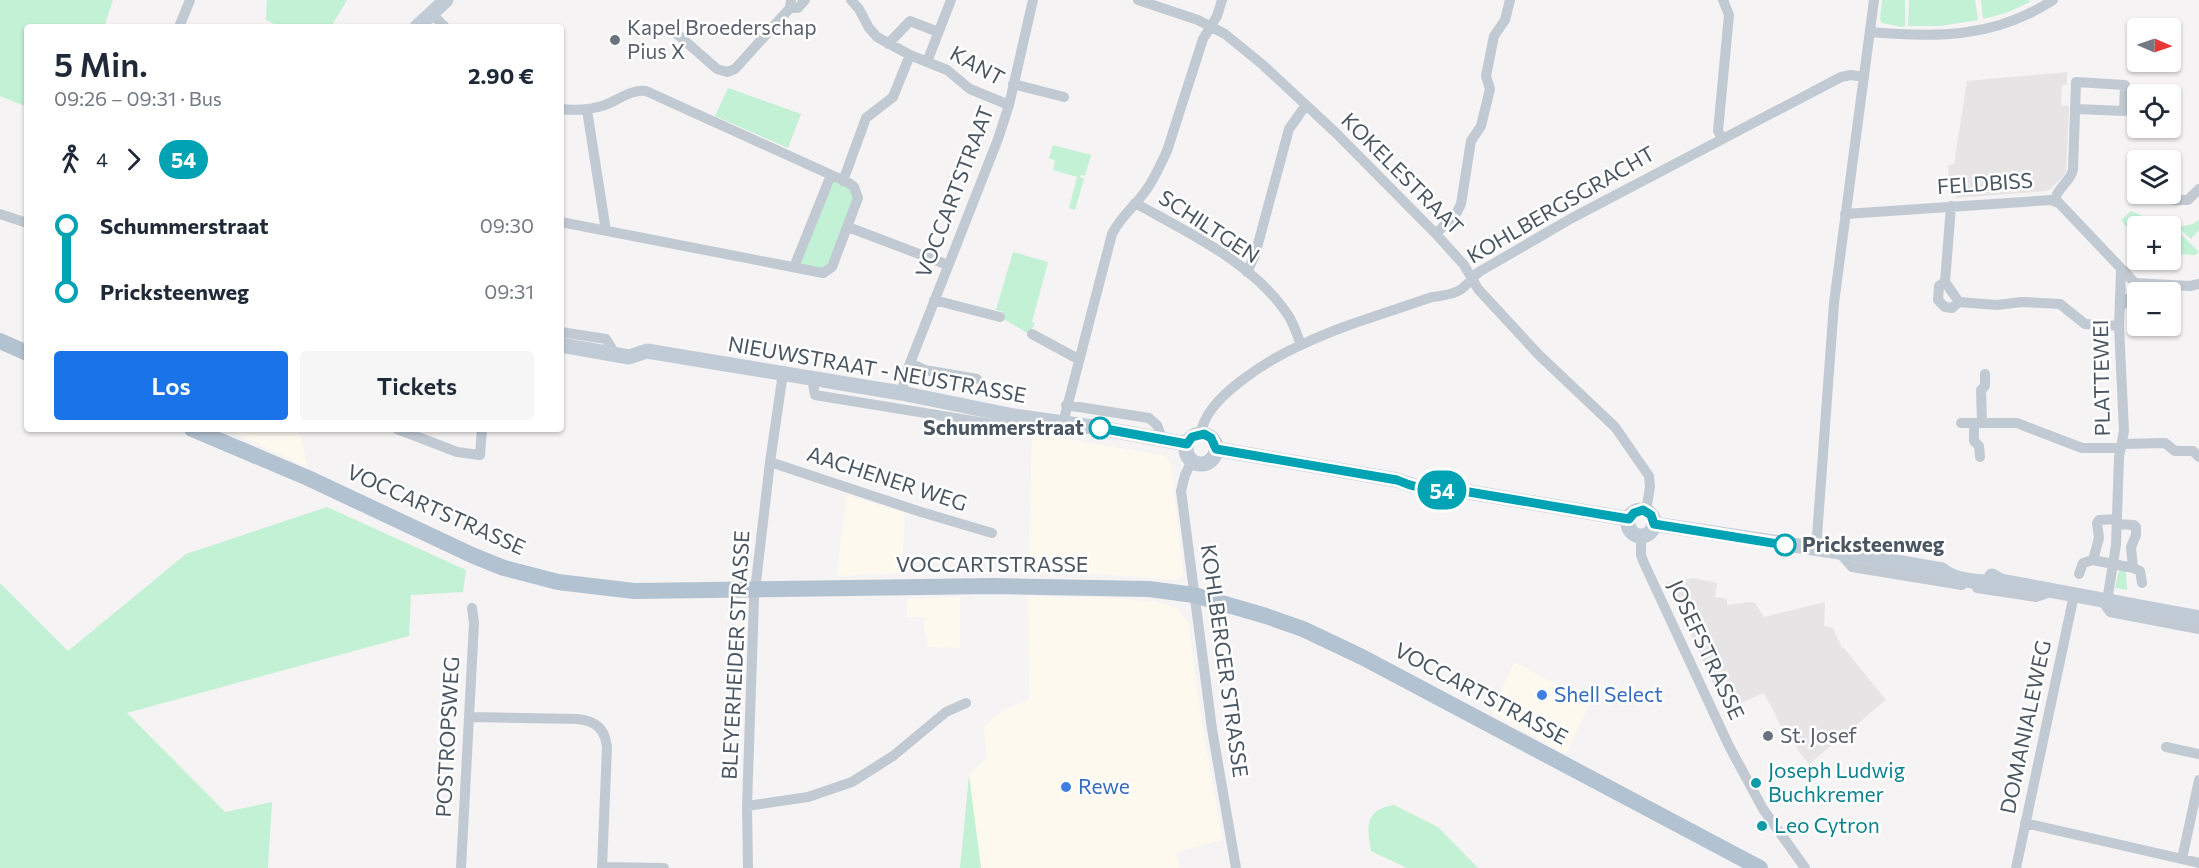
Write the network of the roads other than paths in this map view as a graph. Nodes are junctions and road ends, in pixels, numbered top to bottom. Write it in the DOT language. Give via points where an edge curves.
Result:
graph roads {
  1 [pos="190,0"];
  2 [pos="446,0"];
  3 [pos="805,0"];
  4 [pos="851,0"];
  5 [pos="951,0"];
  6 [pos="1033,0"];
  7 [pos="1138,0"];
  8 [pos="1222,0"];
  9 [pos="1510,0"];
  10 [pos="1723,0"];
  11 [pos="1874,0"];
  12 [pos="2053,0"];
  13 [pos="790,4"];
  14 [pos="432,14"];
  15 [pos="180,24"];
  16 [pos="420,24"];
  17 [pos="442,24"];
  18 [pos="1212,26"];
  19 [pos="938,32"];
  20 [pos="1870,32"];
  21 [pos="677,34"];
  22 [pos="888,44"];
  23 [pos="910,56"];
  24 [pos="927,62"];
  25 [pos="1864,77"];
  26 [pos="1013,84"];
  27 [pos="1064,97"];
  28 [pos="1009,105"];
  29 [pos="1306,105"];
  30 [pos="564,109"];
  31 [pos="2076,109"];
  32 [pos="587,110"];
  33 [pos="1722,138"];
  34 [pos="831,175"];
  35 [pos="843,181"];
  36 [pos="2199,189"];
  37 [pos="2055,200"];
  38 [pos="2181,200"];
  39 [pos="1135,202"];
  40 [pos="1951,206"];
  41 [pos="0,214"];
  42 [pos="1845,214"];
  43 [pos="24,222"];
  44 [pos="564,223"];
  45 [pos="848,227"];
  46 [pos="606,231"];
  47 [pos="1436,234"];
  48 [pos="948,265"];
  49 [pos="794,267"];
  50 [pos="2121,271"];
  51 [pos="1246,272"];
  52 [pos="1472,278"];
  53 [pos="1945,282"];
  54 [pos="2133,282"];
  55 [pos="2199,284"];
  56 [pos="2181,286"];
  57 [pos="934,300"];
  58 [pos="2127,300"];
  59 [pos="1959,302"];
  60 [pos="2120,307"];
  61 [pos="1000,317"];
  62 [pos="2119,326"];
  63 [pos="564,332"];
  64 [pos="1032,334"];
  65 [pos="0,341"];
  66 [pos="1301,345"];
  67 [pos="564,346"];
  68 [pos="24,352"];
  69 [pos="615,354"];
  70 [pos="1078,359"];
  71 [pos="910,363"];
  72 [pos="783,373"];
  73 [pos="1985,374"];
  74 [pos="812,378"];
  75 [pos="977,379"];
  76 [pos="901,393"];
  77 [pos="1066,405"];
  78 [pos="1056,422"];
  79 [pos="1978,422"];
  80 [pos="1961,423"];
  81 [pos="199,432"];
  82 [pos="406,432"];
  83 [pos="482,432"];
  84 [pos="1201,434"];
  85 [pos="1163,441"];
  86 [pos="1187,444"];
  87 [pos="2122,446"];
  88 [pos="1216,449"];
  89 [pos="1980,457"];
  90 [pos="2199,457"];
  91 [pos="1192,461"];
  92 [pos="770,462"];
  93 [pos="1650,518"];
  94 [pos="1629,519"];
  95 [pos="2117,522"];
  96 [pos="992,533"];
  97 [pos="1641,536"];
  98 [pos="1816,550"];
  99 [pos="1839,552"];
  100 [pos="2093,560"];
  101 [pos="2113,564"];
  102 [pos="2133,568"];
  103 [pos="2079,574"];
  104 [pos="2142,583"];
  105 [pos="755,590"];
  106 [pos="2053,591"];
  107 [pos="1194,595"];
  108 [pos="2074,595"];
  109 [pos="2104,600"];
  110 [pos="472,608"];
  111 [pos="2199,619"];
  112 [pos="966,703"];
  113 [pos="470,717"];
  114 [pos="2166,747"];
  115 [pos="2199,754"];
  116 [pos="2199,780"];
  117 [pos="747,806"];
  118 [pos="2025,823"];
  119 [pos="2182,859"];
  120 [pos="2199,863"];
  121 [pos="602,867"];
  122 [pos="461,868"];
  123 [pos="664,868"];
  124 [pos="748,868"];
  125 [pos="1236,868"];
  126 [pos="1760,868"];
  127 [pos="1805,868"];
  128 [pos="2016,868"];
  1 -- 15 [label="street"];
  2 -- 14 [label="street"];
  3 -- 13 [label="street" via="798,8"];
  4 -- 22 [label="street, KANT" via="869,28"];
  5 -- 19 [label="street, KANT"];
  6 -- 26 [label="street, VOCCARTSTRAAT"];
  7 -- 18 [label="street, KOKELESTRAAT"];
  8 -- 18 [label="street"];
  9 -- 47 [label="street" via="1505,20 1494,36 1486,76 1490,89 1481,126 1471,141 1461,204"];
  10 -- 33 [label="street" via="1729,15 1718,131"];
  11 -- 20 [label="street"];
  12 -- 20 [label="street" via="2009,22 1955,35"];
  13 -- 21 [label="street" via="735,69 727,72 717,69"];
  14 -- 16 [label="street"];
  14 -- 17 [label="street"];
  18 -- 29 [label="street, KOKELESTRAAT" via="1247,50"];
  18 -- 39 [label="street" via="1203,39 1167,151"];
  19 -- 22 [label="street, KANT" via="910,21"];
  19 -- 24 [label="street, KANT"];
  20 -- 25 [label="street"];
  22 -- 23 [label="street, KANT"];
  23 -- 24 [label="street, KANT"];
  23 -- 35 [label="street" via="893,97 866,118"];
  24 -- 28 [label="street, KANT" via="947,70 970,89"];
  25 -- 33 [label="street, KOHLBERGSGRACHT" via="1841,77"];
  25 -- 42 [label="street"];
  26 -- 27 [label="street"];
  26 -- 28 [label="street, VOCCARTSTRAAT"];
  28 -- 48 [label="street, VOCCARTSTRAAT"];
  29 -- 47 [label="street, KOKELESTRAAT"];
  29 -- 51 [label="street" via="1289,129 1255,255"];
  30 -- 32 [label="street"];
  31 -- 31 [label="street" via="2124,111 2125,85 2076,82"];
  31 -- 37 [label="street" via="2073,170"];
  32 -- 34 [label="street" via="635,91 646,91"];
  32 -- 46 [label="street"];
  33 -- 52 [label="street, KOHLBERGSGRACHT" via="1572,218"];
  34 -- 35 [label="street"];
  34 -- 49 [label="street"];
  35 -- 45 [label="street" via="854,187 858,198"];
  36 -- 38 [label="street" via="2188,200"];
  37 -- 40 [label="street, FELDBISS"];
  37 -- 50 [label="street, FELDBISS"];
  39 -- 51 [label="street, SCHILTGEN" via="1219,251"];
  39 -- 70 [label="street" via="1112,234"];
  40 -- 42 [label="street, FELDBISS"];
  40 -- 53 [label="street"];
  41 -- 43 [label="street"];
  42 -- 98 [label="street" via="1834,303"];
  44 -- 46 [label="street"];
  45 -- 48 [label="street"];
  45 -- 49 [label="street" via="830,270 820,273"];
  46 -- 49 [label="street"];
  47 -- 52 [label="street, KOKELESTRAAT"];
  48 -- 57 [label="street, VOCCARTSTRAAT"];
  50 -- 54 [label="street, FELDBISS"];
  50 -- 60 [label="street, PLATTEWEI"];
  51 -- 66 [label="street, SCHILTGEN" via="1288,315"];
  52 -- 66 [label="street, KOHLBERGSGRACHT" via="1464,288"];
  52 -- 93 [label="street, KOKELESTRAAT" via="1484,297 1539,355 1615,427 1649,476"];
  53 -- 59 [label="street"];
  53 -- 59 [label="street" via="1939,286 1938,300 1952,308"];
  55 -- 56 [label="street, FELDBISS"];
  57 -- 61 [label="street"];
  57 -- 71 [label="street, VOCCARTSTRAAT"];
  58 -- 60 [label="street, PLATTEWEI"];
  59 -- 62 [label="street" via="2060,304 2085,324"];
  60 -- 62 [label="street, PLATTEWEI"];
  62 -- 87 [label="street, PLATTEWEI"];
  63 -- 69 [label="street" via="606,339"];
  64 -- 70 [label="street"];
  65 -- 68 [label="main road"];
  66 -- 84 [label="street, KOHLBERGSGRACHT" via="1252,374 1220,399 1204,419"];
  67 -- 69 [label="street, NIEUWSTRAAT - NEUSTRASSE"];
  69 -- 72 [label="street, NIEUWSTRAAT - NEUSTRASSE" via="629,357 647,351"];
  70 -- 77 [label="street"];
  71 -- 75 [label="street" via="928,371"];
  71 -- 76 [label="street, VOCCARTSTRAAT"];
  72 -- 74 [label="street, NIEUWSTRAAT - NEUSTRASSE"];
  72 -- 92 [label="street, BLEYERHEIDER STRASSE"];
  73 -- 79 [label="street"];
  74 -- 76 [label="street, NIEUWSTRAAT - NEUSTRASSE"];
  74 -- 78 [label="street" via="814,395 1035,431"];
  76 -- 78 [label="street, NIEUWSTRAAT - NEUSTRASSE"];
  77 -- 78 [label="street"];
  77 -- 85 [label="street" via="1149,418 1157,424"];
  78 -- 85 [label="street, NIEUWSTRAAT - NEUSTRASSE"];
  79 -- 80 [label="street"];
  79 -- 87 [label="street" via="2017,423 2082,448"];
  79 -- 89 [label="street" via="1974,441"];
  81 -- 105 [label="main road, VOCCARTSTRASSE" via="474,556 531,576 634,591"];
  82 -- 83 [label="street" via="457,452 480,454"];
  84 -- 86 [label="street"];
  84 -- 88 [label="street" via="1211,438"];
  85 -- 86 [label="street, NIEUWSTRAAT - NEUSTRASSE"];
  86 -- 91 [label="street" via="1187,456"];
  87 -- 90 [label="street" via="2165,443 2175,451 2193,451"];
  87 -- 95 [label="street, PLATTEWEI"];
  88 -- 91 [label="street" via="1206,463"];
  88 -- 94 [label="street" via="1425,488"];
  91 -- 107 [label="street, KOHLBERGER STRASSE" via="1181,491"];
  92 -- 96 [label="street, AACHENER WEG"];
  92 -- 105 [label="street, BLEYERHEIDER STRASSE"];
  93 -- 94 [label="street" via="1636,511"];
  93 -- 97 [label="street" via="1650,532"];
  93 -- 98 [label="street"];
  94 -- 97 [label="street" via="1630,530"];
  95 -- 100 [label="street" via="2098,520 2099,538"];
  95 -- 101 [label="street, PLATTEWEI"];
  95 -- 102 [label="street" via="2136,527 2131,547"];
  97 -- 127 [label="street, JOSEFSTRASSE" via="1644,563 1729,746 1763,809"];
  98 -- 99 [label="street"];
  99 -- 106 [label="street" via="1942,570 1950,567"];
  99 -- 106 [label="street" via="1852,567 2036,597"];
  100 -- 101 [label="street"];
  100 -- 103 [label="street" via="2083,563"];
  101 -- 102 [label="street"];
  101 -- 109 [label="street, PLATTEWEI"];
  102 -- 104 [label="street" via="2140,571"];
  105 -- 107 [label="main road, VOCCARTSTRASSE" via="1098,587"];
  105 -- 117 [label="street, BLEYERHEIDER STRASSE"];
  106 -- 108 [label="street"];
  107 -- 125 [label="street, KOHLBERGER STRASSE"];
  107 -- 126 [label="main road, VOCCARTSTRASSE" via="1270,617 1326,639"];
  108 -- 109 [label="street"];
  108 -- 118 [label="street, DOMANIALEWEG"];
  109 -- 111 [label="street"];
  110 -- 113 [label="street, POSTROPSWEG"];
  112 -- 117 [label="street" via="946,712 893,756 852,782 808,797"];
  113 -- 121 [label="street" via="578,719 598,726 607,747"];
  113 -- 122 [label="street, POSTROPSWEG"];
  114 -- 115 [label="street"];
  116 -- 119 [label="street"];
  117 -- 124 [label="street, BLEYERHEIDER STRASSE"];
  118 -- 119 [label="street"];
  118 -- 128 [label="street, DOMANIALEWEG"];
  119 -- 120 [label="street"];
  121 -- 123 [label="street"];
}
